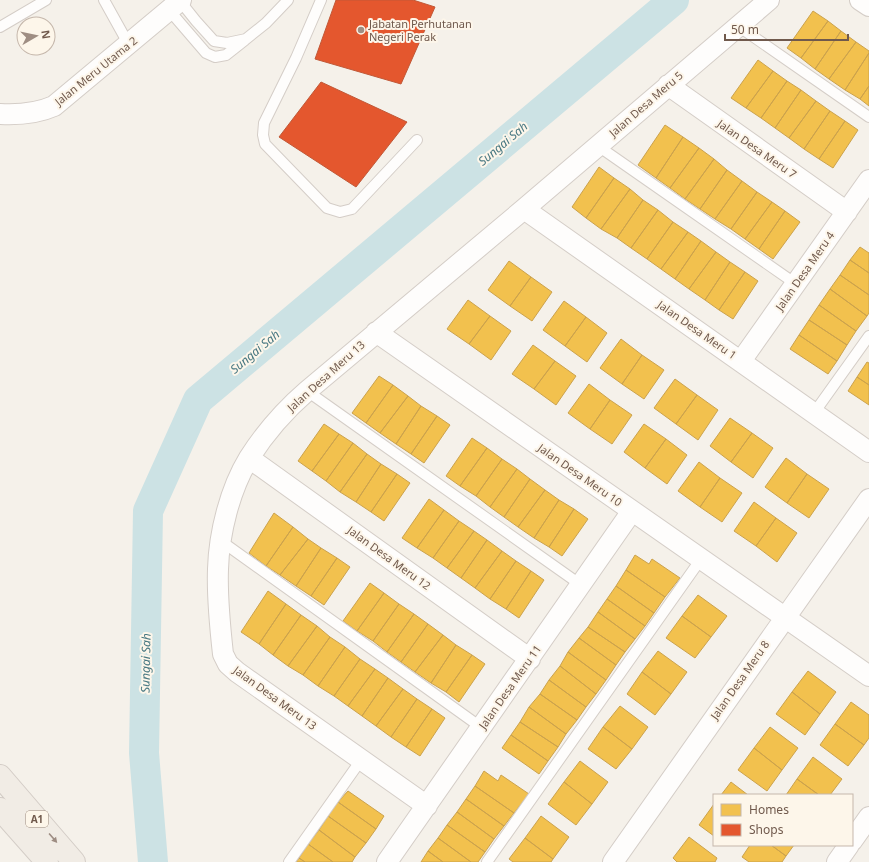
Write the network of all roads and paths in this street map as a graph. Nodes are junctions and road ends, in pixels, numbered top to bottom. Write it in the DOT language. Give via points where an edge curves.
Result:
graph roads {
  1 [pos="46,0"];
  2 [pos="104,0"];
  3 [pos="288,0"];
  4 [pos="321,0"];
  5 [pos="769,0"];
  6 [pos="860,0"];
  7 [pos="177,4"];
  8 [pos="869,6"];
  9 [pos="738,26"];
  10 [pos="0,27"];
  11 [pos="246,39"];
  12 [pos="129,45"];
  13 [pos="668,85"];
  14 [pos="0,114"];
  15 [pos="869,117"];
  16 [pos="417,140"];
  17 [pos="598,146"];
  18 [pos="869,180"];
  19 [pos="524,209"];
  20 [pos="847,212"];
  21 [pos="796,284"];
  22 [pos="376,332"];
  23 [pos="869,336"];
  24 [pos="741,361"];
  25 [pos="307,391"];
  26 [pos="814,414"];
  27 [pos="869,452"];
  28 [pos="249,458"];
  29 [pos="869,500"];
  30 [pos="632,511"];
  31 [pos="221,541"];
  32 [pos="702,559"];
  33 [pos="581,585"];
  34 [pos="785,617"];
  35 [pos="530,659"];
  36 [pos="869,676"];
  37 [pos="482,728"];
  38 [pos="361,760"];
  39 [pos="0,776"];
  40 [pos="427,806"];
  41 [pos="0,809"];
  42 [pos="869,817"];
  43 [pos="853,840"];
  44 [pos="848,846"];
  45 [pos="48,862"];
  46 [pos="74,862"];
  47 [pos="289,862"];
  48 [pos="387,862"];
  49 [pos="487,862"];
  50 [pos="613,862"];
  51 [pos="837,862"];
  1 -- 10 [label="lane"];
  2 -- 12 [label="lane"];
  3 -- 11 [label="lane"];
  4 -- 16 [label="lane" via="264,123 262,135 265,144 327,208 340,212 352,209"];
  5 -- 9 [label="street, Jalan Desa Meru 5"];
  6 -- 8 [label="street"];
  7 -- 11 [label="lane" via="214,41 227,43"];
  7 -- 11 [label="lane" via="206,53 215,58 226,55"];
  7 -- 12 [label="street, Jalan Meru Utama 2"];
  9 -- 13 [label="street, Jalan Desa Meru 5"];
  9 -- 15 [label="lane"];
  12 -- 14 [label="street, Jalan Meru Utama 2" via="54,106 27,114"];
  13 -- 17 [label="street, Jalan Desa Meru 5"];
  13 -- 20 [label="street, Jalan Desa Meru 7"];
  17 -- 19 [label="street, Jalan Desa Meru 5"];
  17 -- 21 [label="lane"];
  18 -- 20 [label="street, Jalan Desa Meru 4"];
  19 -- 22 [label="street, Jalan Desa Meru 13"];
  19 -- 24 [label="street, Jalan Desa Meru 1"];
  20 -- 21 [label="street, Jalan Desa Meru 4"];
  21 -- 24 [label="street, Jalan Desa Meru 4"];
  22 -- 25 [label="street, Jalan Desa Meru 13"];
  22 -- 30 [label="street, Jalan Desa Meru 10"];
  23 -- 26 [label="lane"];
  24 -- 26 [label="street, Jalan Desa Meru 1"];
  25 -- 28 [label="street, Jalan Desa Meru 13" via="271,428"];
  25 -- 33 [label="lane"];
  26 -- 27 [label="street, Jalan Desa Meru 1"];
  28 -- 31 [label="street, Jalan Desa Meru 13" via="230,503"];
  28 -- 35 [label="street, Jalan Desa Meru 12"];
  29 -- 34 [label="street, Jalan Desa Meru 8"];
  30 -- 32 [label="street, Jalan Desa Meru 10"];
  30 -- 33 [label="street, Jalan Desa Meru 11"];
  31 -- 37 [label="lane"];
  31 -- 38 [label="street, Jalan Desa Meru 13" via="218,569 222,641 223,654 228,664"];
  32 -- 34 [label="street, Jalan Desa Meru 10"];
  32 -- 49 [label="lane"];
  33 -- 35 [label="street, Jalan Desa Meru 11"];
  34 -- 36 [label="street, Jalan Desa Meru 10"];
  34 -- 50 [label="street, Jalan Desa Meru 8"];
  35 -- 37 [label="street, Jalan Desa Meru 11"];
  37 -- 40 [label="street, Jalan Desa Meru 11"];
  38 -- 40 [label="street, Jalan Desa Meru 13"];
  38 -- 47 [label="lane"];
  39 -- 46 [label="main road, A1, one-way"];
  40 -- 48 [label="street, Jalan Desa Meru 11"];
  41 -- 45 [label="main road, A1"];
  42 -- 43 [label="street"];
  44 -- 51 [label="street"];
}
